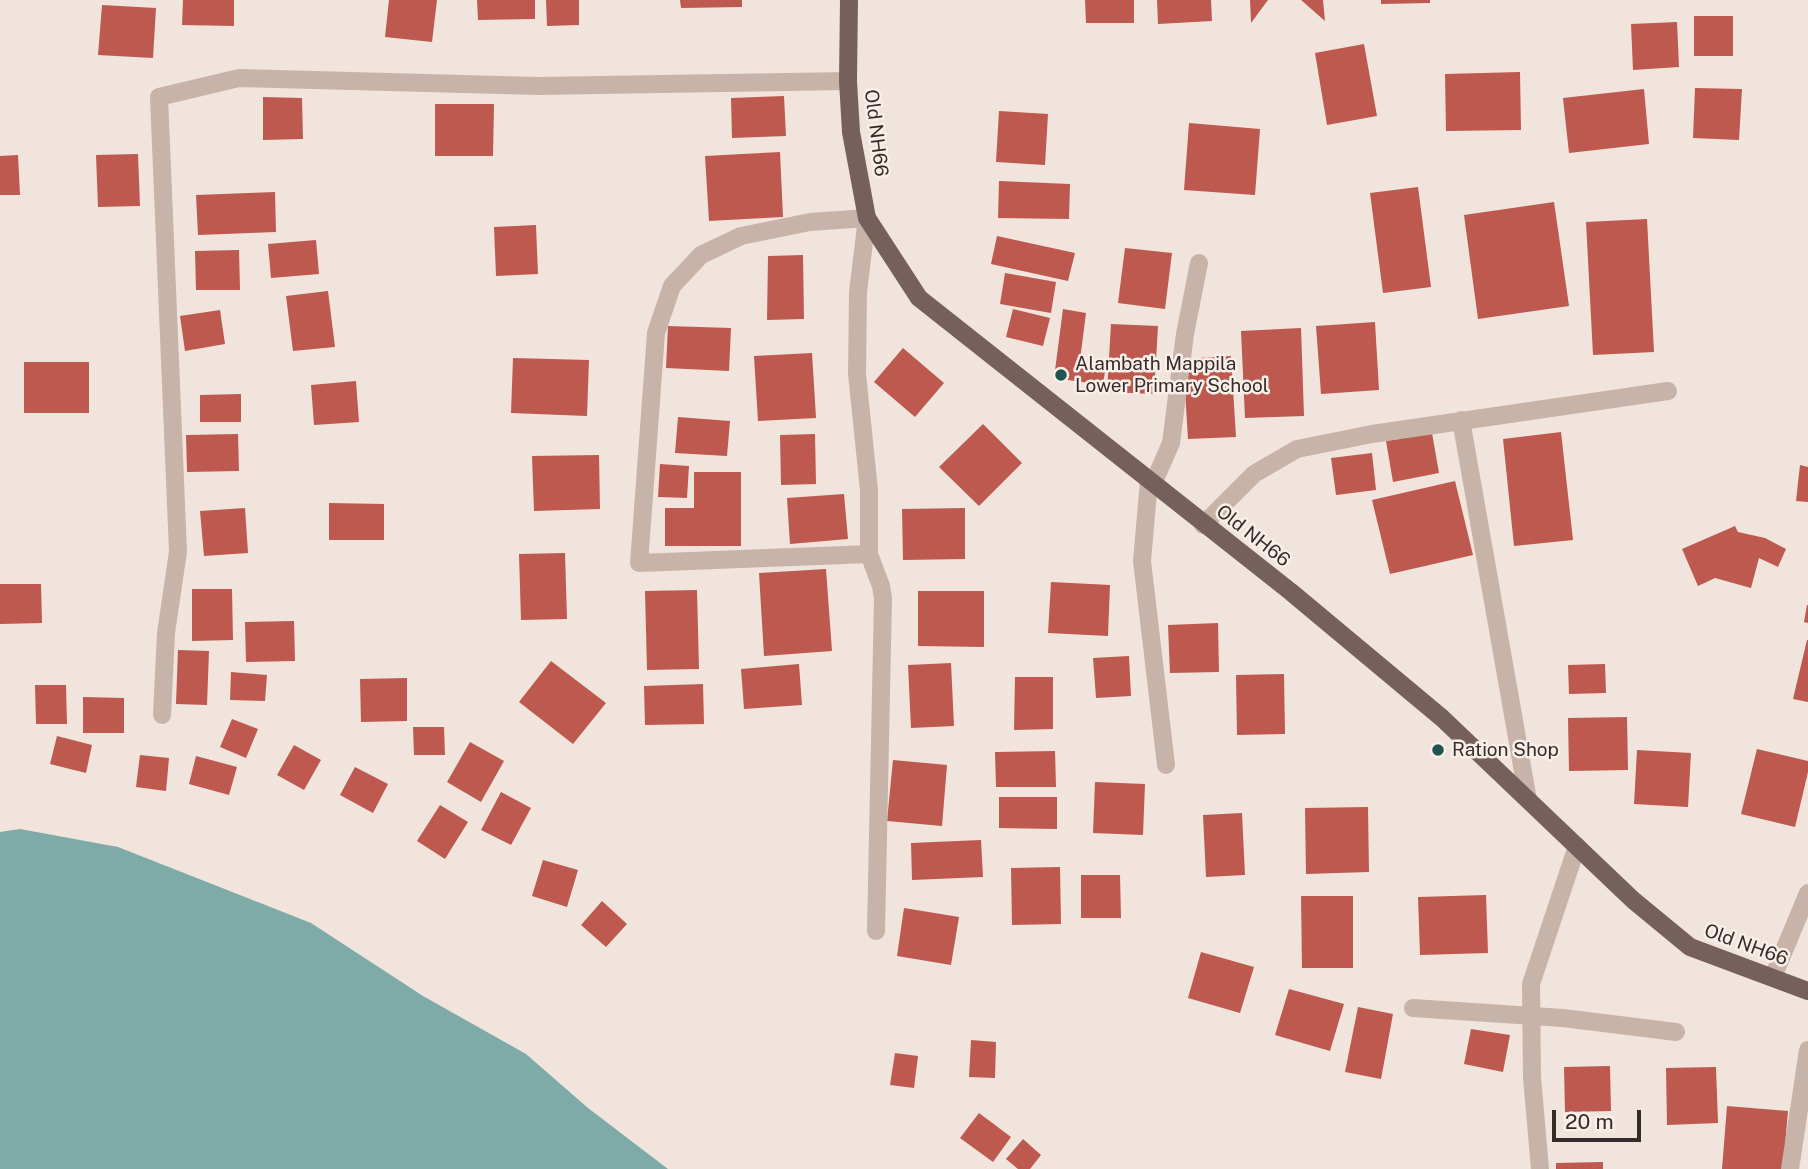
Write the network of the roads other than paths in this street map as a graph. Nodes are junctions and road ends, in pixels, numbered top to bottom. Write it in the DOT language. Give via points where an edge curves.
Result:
graph roads {
  1 [pos="849,0"];
  2 [pos="848,81"];
  3 [pos="867,218"];
  4 [pos="1199,263"];
  5 [pos="1668,391"];
  6 [pos="1461,420"];
  7 [pos="1151,483"];
  8 [pos="1203,525"];
  9 [pos="869,554"];
  10 [pos="162,715"];
  11 [pos="1166,765"];
  12 [pos="1528,800"];
  13 [pos="1577,846"];
  14 [pos="1808,893"];
  15 [pos="876,931"];
  16 [pos="1773,977"];
  17 [pos="1808,991"];
  18 [pos="1413,1008"];
  19 [pos="1531,1016"];
  20 [pos="1676,1032"];
  21 [pos="1808,1050"];
  22 [pos="1540,1169"];
  23 [pos="1790,1169"];
  1 -- 2 [label="main road, Old NH66"];
  2 -- 3 [label="main road, Old NH66" via="851,132"];
  2 -- 10 [label="street" via="538,86 239,78 159,97 178,552 166,633"];
  3 -- 7 [label="main road, Old NH66" via="919,298"];
  3 -- 9 [label="street" via="858,292 858,374 869,490"];
  3 -- 9 [label="street" via="810,222 741,236 701,255 672,286 656,333 639,563"];
  4 -- 7 [label="street" via="1171,443"];
  5 -- 6 [label="street"];
  6 -- 8 [label="street" via="1297,449 1254,474"];
  6 -- 12 [label="street"];
  7 -- 8 [label="main road, Old NH66"];
  7 -- 11 [label="street" via="1142,561"];
  8 -- 12 [label="main road, Old NH66" via="1442,718"];
  9 -- 15 [label="street" via="883,598"];
  12 -- 13 [label="main road, Old NH66"];
  13 -- 16 [label="main road, Old NH66" via="1690,947"];
  13 -- 19 [label="street" via="1531,984"];
  14 -- 16 [label="street"];
  16 -- 17 [label="main road, Old NH66"];
  18 -- 19 [label="street"];
  19 -- 20 [label="street"];
  19 -- 22 [label="street"];
  21 -- 23 [label="street"];
}
